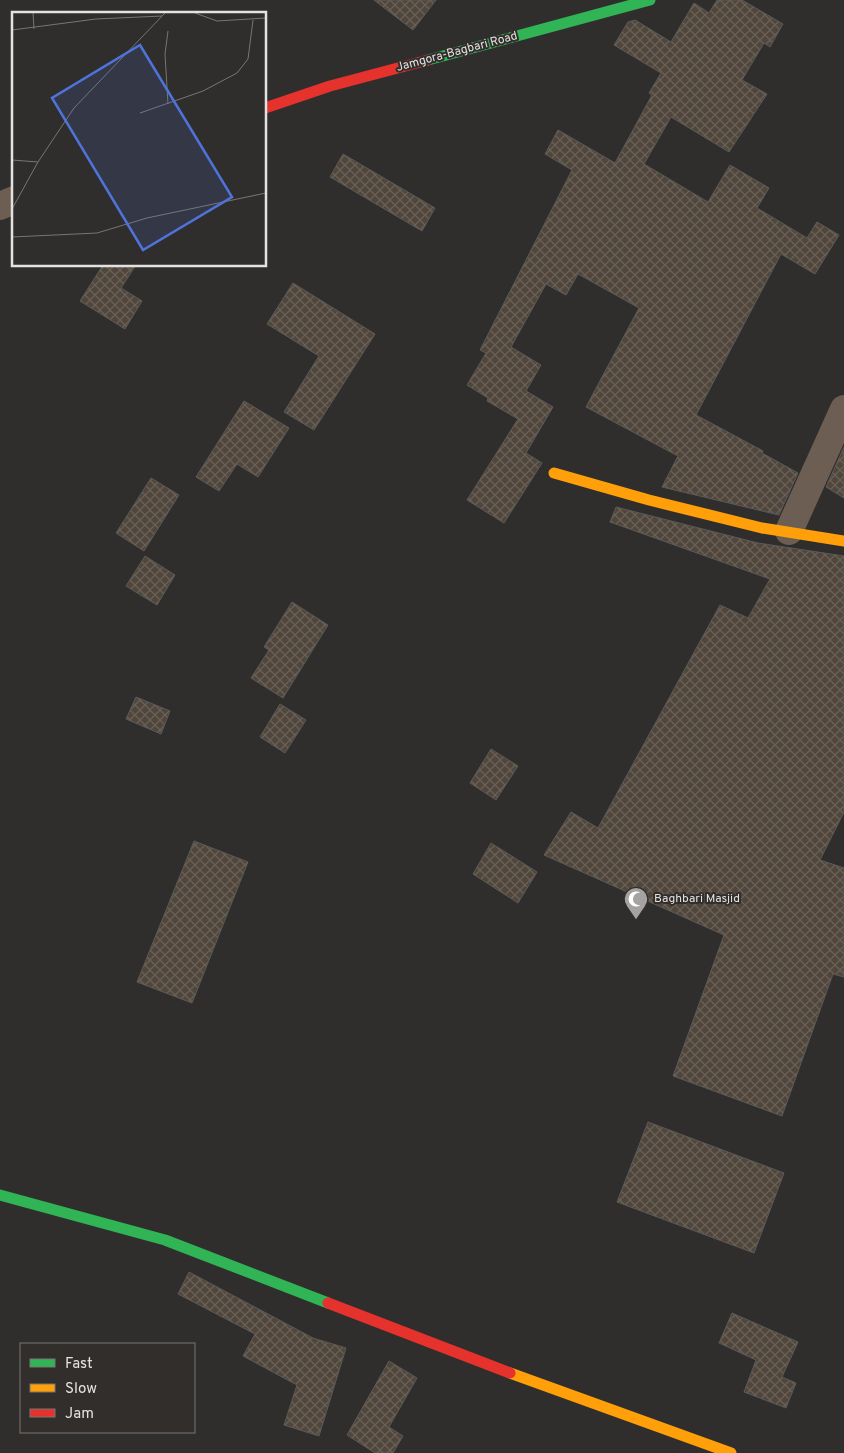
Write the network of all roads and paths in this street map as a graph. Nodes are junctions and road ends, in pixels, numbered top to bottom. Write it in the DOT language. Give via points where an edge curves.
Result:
graph roads {
  1 [pos="650,0"];
  2 [pos="266,108"];
  3 [pos="12,201"];
  4 [pos="0,206"];
  5 [pos="844,409"];
  6 [pos="554,473"];
  7 [pos="789,531"];
  8 [pos="844,541"];
  9 [pos="0,1195"];
  10 [pos="731,1453"];
  1 -- 2 [label="street, Jamgora-Bagbari Road" via="330,86"];
  3 -- 4 [label="street"];
  5 -- 7 [label="street"];
  6 -- 7 [label="street" via="762,528"];
  7 -- 8 [label="street"];
  9 -- 10 [label="street" via="165,1240 554,1390"];
}
